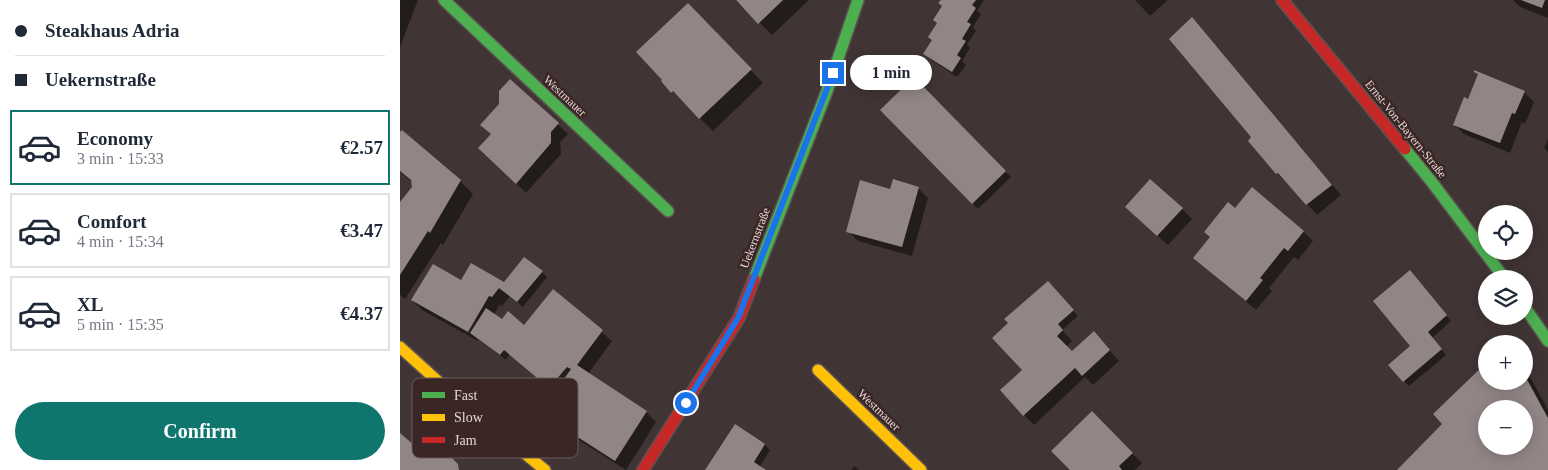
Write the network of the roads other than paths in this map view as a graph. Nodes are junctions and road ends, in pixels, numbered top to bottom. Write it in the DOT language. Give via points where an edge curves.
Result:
graph roads {
  1 [pos="444,0"];
  2 [pos="858,0"];
  3 [pos="1282,0"];
  4 [pos="668,211"];
  5 [pos="1498,270"];
  6 [pos="1533,319"];
  7 [pos="1548,341"];
  8 [pos="400,347"];
  9 [pos="818,370"];
  10 [pos="434,378"];
  11 [pos="530,458"];
  12 [pos="545,470"];
  13 [pos="644,470"];
  14 [pos="921,470"];
  1 -- 4 [label="street, Westmauer"];
  2 -- 13 [label="street, Uekernstraße" via="827,91 738,318"];
  3 -- 5 [label="street, Ernst-Von-Bayern-Straße" via="1431,181"];
  6 -- 7 [label="street"];
  8 -- 10 [label="street"];
  9 -- 14 [label="street, Westmauer"];
  11 -- 12 [label="street"];
}
